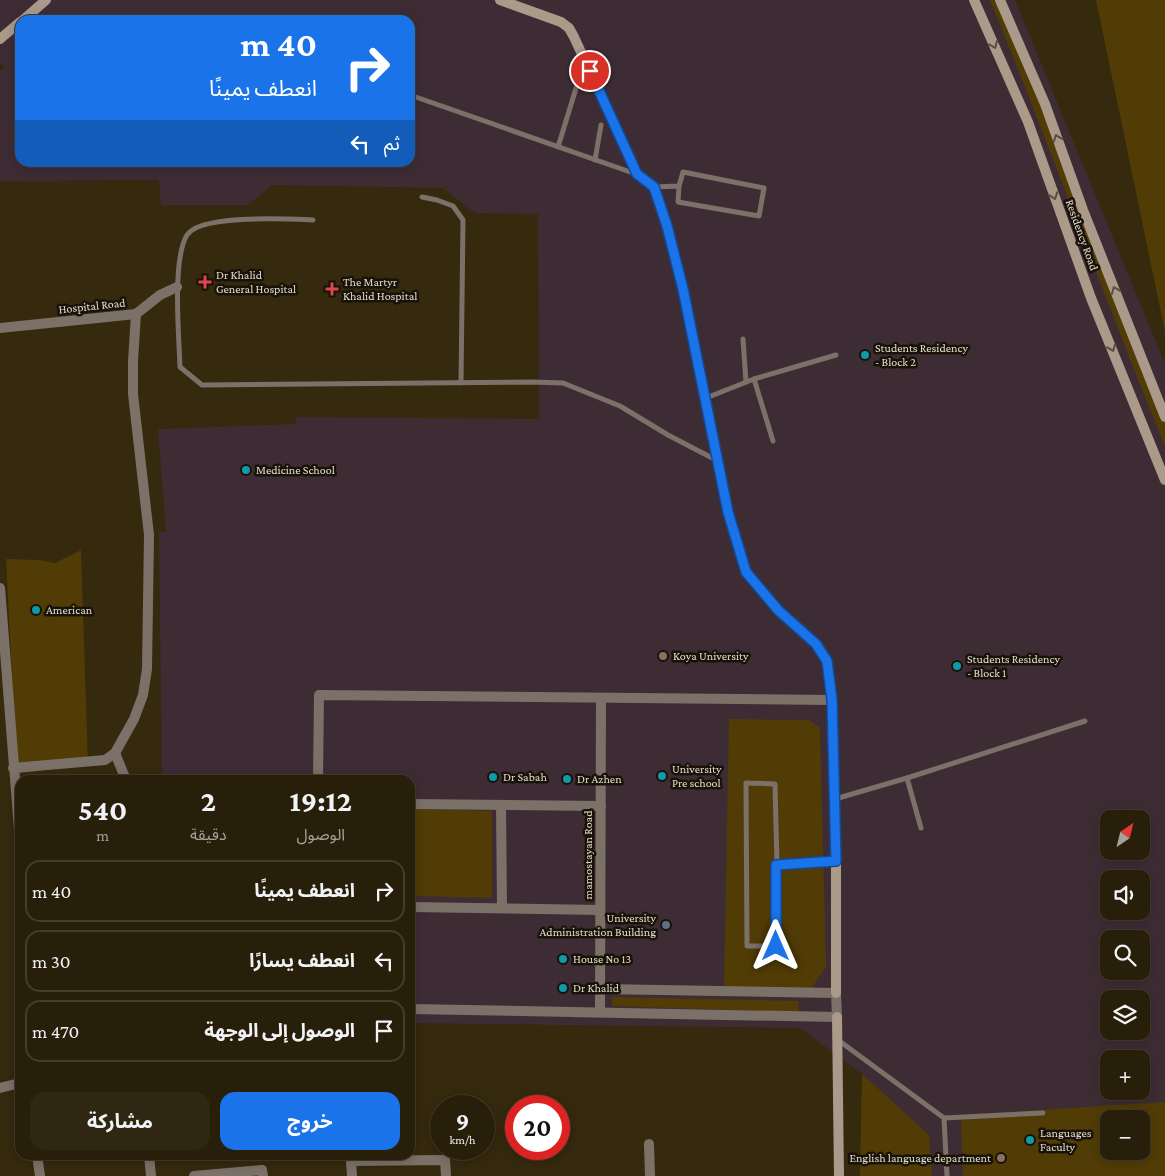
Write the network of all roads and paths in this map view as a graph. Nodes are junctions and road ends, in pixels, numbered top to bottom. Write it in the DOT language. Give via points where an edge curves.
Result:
graph roads {
  1 [pos="46,0"];
  2 [pos="500,0"];
  3 [pos="974,0"];
  4 [pos="1000,0"];
  5 [pos="28,15"];
  6 [pos="15,26"];
  7 [pos="0,40"];
  8 [pos="577,85"];
  9 [pos="415,97"];
  10 [pos="601,125"];
  11 [pos="558,147"];
  12 [pos="595,160"];
  13 [pos="637,174"];
  14 [pos="679,186"];
  15 [pos="654,187"];
  16 [pos="422,197"];
  17 [pos="312,220"];
  18 [pos="177,287"];
  19 [pos="136,314"];
  20 [pos="0,328"];
  21 [pos="743,339"];
  22 [pos="836,355"];
  23 [pos="754,379"];
  24 [pos="746,382"];
  25 [pos="461,383"];
  26 [pos="706,398"];
  27 [pos="1165,417"];
  28 [pos="773,441"];
  29 [pos="717,460"];
  30 [pos="1165,480"];
  31 [pos="0,594"];
  32 [pos="601,698"];
  33 [pos="832,700"];
  34 [pos="4,706"];
  35 [pos="1085,721"];
  36 [pos="115,753"];
  37 [pos="13,768"];
  38 [pos="124,775"];
  39 [pos="318,775"];
  40 [pos="907,778"];
  41 [pos="15,789"];
  42 [pos="834,799"];
  43 [pos="415,804"];
  44 [pos="501,805"];
  45 [pos="601,806"];
  46 [pos="921,828"];
  47 [pos="836,861"];
  48 [pos="776,865"];
  49 [pos="415,907"];
  50 [pos="502,908"];
  51 [pos="600,910"];
  52 [pos="600,989"];
  53 [pos="836,994"];
  54 [pos="415,1009"];
  55 [pos="600,1012"];
  56 [pos="837,1017"];
  57 [pos="837,1039"];
  58 [pos="15,1084"];
  59 [pos="0,1088"];
  60 [pos="1043,1113"];
  61 [pos="944,1118"];
  62 [pos="649,1144"];
  63 [pos="38,1160"];
  64 [pos="149,1160"];
  65 [pos="40,1176"];
  66 [pos="151,1176"];
  67 [pos="194,1176"];
  68 [pos="263,1176"];
  69 [pos="352,1176"];
  70 [pos="446,1176"];
  71 [pos="650,1176"];
  72 [pos="839,1176"];
  73 [pos="947,1176"];
  1 -- 5 [label="street"];
  2 -- 13 [label="street" via="561,22 568,28"];
  3 -- 30 [label="street, Residency Road, one-way" via="1028,122 1091,298"];
  27 -- 4 [label="street, Residency Road, one-way" via="1045,104"];
  6 -- 7 [label="street"];
  8 -- 11 [label="lane"];
  9 -- 11 [label="lane"];
  10 -- 12 [label="lane"];
  11 -- 12 [label="lane"];
  12 -- 13 [label="lane"];
  13 -- 15 [label="street"];
  14 -- 14 [label="lane" via="682,172 764,188 759,216 678,202"];
  14 -- 15 [label="lane"];
  15 -- 26 [label="street" via="683,289"];
  16 -- 25 [label="lane" via="453,206 463,220"];
  17 -- 18 [label="lane" via="252,218 200,225 187,234 181,252"];
  18 -- 19 [label="street, Hospital Road"];
  18 -- 25 [label="lane" via="180,367 202,385"];
  19 -- 20 [label="street, Hospital Road"];
  19 -- 36 [label="street" via="133,394 149,535 147,669 139,707"];
  21 -- 24 [label="lane"];
  22 -- 23 [label="lane"];
  23 -- 24 [label="lane"];
  23 -- 28 [label="lane"];
  24 -- 26 [label="lane"];
  25 -- 29 [label="lane" via="562,383 620,406"];
  26 -- 29 [label="street"];
  29 -- 33 [label="street" via="746,572 778,610 816,644 827,661"];
  31 -- 34 [label="street"];
  32 -- 33 [label="street"];
  32 -- 39 [label="street" via="319,696"];
  32 -- 45 [label="street, mamostayan Road"];
  33 -- 42 [label="street"];
  34 -- 37 [label="street"];
  35 -- 40 [label="lane"];
  36 -- 37 [label="street" via="99,762"];
  36 -- 38 [label="street"];
  37 -- 41 [label="street"];
  40 -- 42 [label="lane"];
  40 -- 46 [label="lane"];
  42 -- 47 [label="street"];
  43 -- 44 [label="street"];
  44 -- 45 [label="street"];
  44 -- 50 [label="street"];
  45 -- 51 [label="street, mamostayan Road"];
  47 -- 48 [label="lane"];
  47 -- 53 [label="street"];
  48 -- 48 [label="lane" via="775,784 746,783 747,946 776,946"];
  49 -- 50 [label="street"];
  50 -- 51 [label="street"];
  51 -- 52 [label="street, mamostayan Road"];
  52 -- 53 [label="street"];
  52 -- 55 [label="street, mamostayan Road"];
  53 -- 56 [label="street"];
  54 -- 55 [label="street"];
  55 -- 56 [label="street"];
  56 -- 57 [label="street"];
  57 -- 61 [label="lane"];
  57 -- 72 [label="street"];
  58 -- 59 [label="street"];
  60 -- 61 [label="lane"];
  61 -- 73 [label="lane"];
  62 -- 71 [label="street"];
  63 -- 65 [label="street"];
  64 -- 66 [label="street"];
  67 -- 68 [label="street" via="262,1170"];
  69 -- 70 [label="street" via="351,1161 445,1160"];
}
